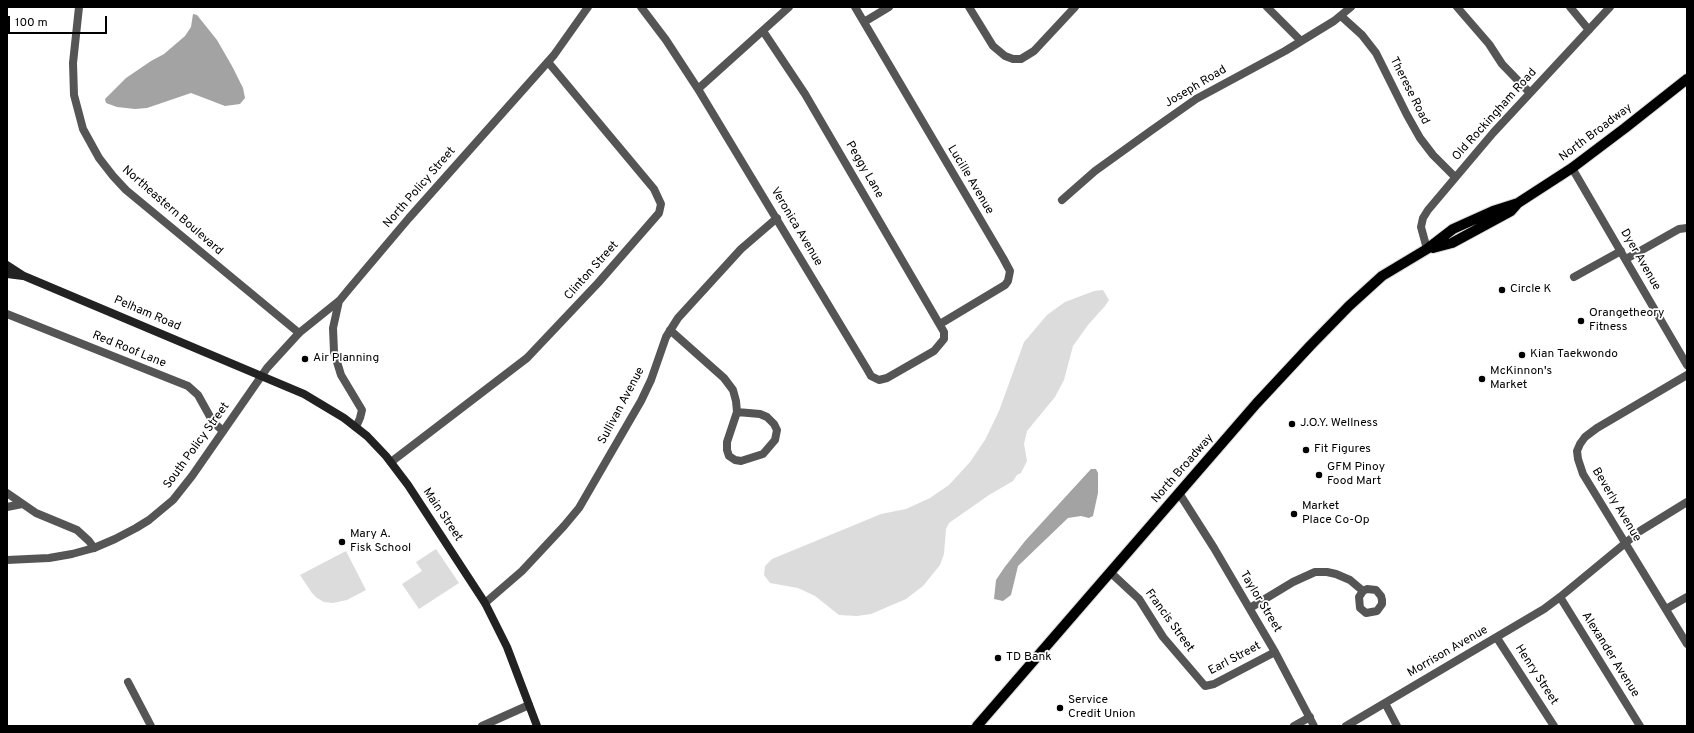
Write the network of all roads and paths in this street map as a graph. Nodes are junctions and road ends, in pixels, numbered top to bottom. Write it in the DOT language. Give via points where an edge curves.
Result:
graph roads {
  1 [pos="79,7"];
  2 [pos="588,7"];
  3 [pos="641,7"];
  4 [pos="789,7"];
  5 [pos="855,7"];
  6 [pos="889,7"];
  7 [pos="969,7"];
  8 [pos="1075,7"];
  9 [pos="1267,7"];
  10 [pos="1351,7"];
  11 [pos="1457,7"];
  12 [pos="1570,7"];
  13 [pos="1610,7"];
  14 [pos="1342,16"];
  15 [pos="864,22"];
  16 [pos="1589,30"];
  17 [pos="763,31"];
  18 [pos="1301,41"];
  19 [pos="548,62"];
  20 [pos="1687,79"];
  21 [pos="698,89"];
  22 [pos="1530,93"];
  23 [pos="1572,168"];
  24 [pos="1455,177"];
  25 [pos="1062,200"];
  26 [pos="777,218"];
  27 [pos="1687,228"];
  28 [pos="1427,250"];
  29 [pos="1621,251"];
  30 [pos="1626,259"];
  31 [pos="7,265"];
  32 [pos="7,274"];
  33 [pos="24,276"];
  34 [pos="1574,277"];
  35 [pos="340,300"];
  36 [pos="7,314"];
  37 [pos="940,324"];
  38 [pos="670,330"];
  39 [pos="299,334"];
  40 [pos="1687,365"];
  41 [pos="1687,375"];
  42 [pos="261,376"];
  43 [pos="737,412"];
  44 [pos="356,427"];
  45 [pos="223,432"];
  46 [pos="391,462"];
  47 [pos="7,493"];
  48 [pos="1179,493"];
  49 [pos="1687,502"];
  50 [pos="22,504"];
  51 [pos="7,507"];
  52 [pos="1625,542"];
  53 [pos="94,548"];
  54 [pos="7,560"];
  55 [pos="1110,572"];
  56 [pos="1364,591"];
  57 [pos="1560,597"];
  58 [pos="1687,597"];
  59 [pos="485,603"];
  60 [pos="1250,608"];
  61 [pos="1666,609"];
  62 [pos="1497,638"];
  63 [pos="1687,644"];
  64 [pos="1275,652"];
  65 [pos="128,682"];
  66 [pos="1205,686"];
  67 [pos="1385,703"];
  68 [pos="529,705"];
  69 [pos="1310,716"];
  70 [pos="150,726"];
  71 [pos="482,726"];
  72 [pos="537,726"];
  73 [pos="977,726"];
  74 [pos="1294,726"];
  75 [pos="1314,726"];
  76 [pos="1346,726"];
  77 [pos="1397,726"];
  78 [pos="1554,726"];
  79 [pos="1640,726"];
  1 -- 39 [label="street, Northeastern Boulevard" via="73,63 74,95 83,129 99,158 126,190"];
  2 -- 19 [label="street, North Policy Street"];
  3 -- 21 [label="street, Veronica Avenue"];
  4 -- 17 [label="street"];
  5 -- 15 [label="street, Lucille Avenue"];
  6 -- 15 [label="street"];
  7 -- 8 [label="street" via="993,46 1005,56 1021,59 1034,51"];
  9 -- 18 [label="street"];
  10 -- 14 [label="street, Joseph Road"];
  11 -- 22 [label="street" via="1489,44 1505,68"];
  12 -- 16 [label="street"];
  13 -- 16 [label="street, Old Rockingham Road"];
  14 -- 18 [label="street, Joseph Road"];
  14 -- 24 [label="street, Therese Road" via="1373,48 1420,138"];
  15 -- 37 [label="street, Lucille Avenue" via="1010,271 1005,285"];
  16 -- 22 [label="street, Old Rockingham Road"];
  17 -- 21 [label="street"];
  17 -- 37 [label="street, Peggy Lane" via="805,94"];
  18 -- 25 [label="street, Joseph Road" via="1196,99 1102,166"];
  19 -- 35 [label="street, North Policy Street"];
  19 -- 46 [label="street, Clinton Street" via="654,189 661,204 659,213 598,283 527,358"];
  20 -- 23 [label="main road, North Broadway"];
  21 -- 26 [label="street, Veronica Avenue"];
  22 -- 24 [label="street, Old Rockingham Road"];
  23 -- 28 [label="main road, North Broadway" via="1518,203 1453,229"];
  23 -- 29 [label="street, Dyer Avenue"];
  24 -- 28 [label="street, Old Rockingham Road" via="1423,218 1422,231"];
  26 -- 37 [label="street, Veronica Avenue" via="871,376 879,380 887,378 934,351 944,339"];
  26 -- 38 [label="street, Sullivan Avenue" via="740,249"];
  27 -- 30 [label="street" via="1679,229"];
  28 -- 48 [label="main road, North Broadway" via="1382,276 1349,306 1287,370"];
  29 -- 30 [label="street, Dyer Avenue"];
  29 -- 34 [label="street"];
  30 -- 40 [label="street, Dyer Avenue"];
  31 -- 33 [label="main road, Pelham Road"];
  32 -- 33 [label="main road, Pelham Road"];
  33 -- 42 [label="main road, Pelham Road"];
  35 -- 39 [label="street, North Policy Street"];
  35 -- 44 [label="street" via="333,328 334,352 338,368 362,410"];
  36 -- 45 [label="street, Red Roof Lane" via="188,386 198,395 212,422"];
  38 -- 43 [label="street" via="728,382 735,396"];
  38 -- 59 [label="street, Sullivan Avenue" via="641,401 579,508 522,571"];
  39 -- 42 [label="street, North Policy Street"];
  41 -- 52 [label="street, Beverly Avenue" via="1597,428 1584,437 1580,444 1580,467"];
  42 -- 44 [label="main road, Main Street" via="304,394"];
  42 -- 45 [label="street, South Policy Street"];
  43 -- 43 [label="street" via="727,442 729,456 741,461 763,454 775,440 777,430 774,424 760,414"];
  44 -- 46 [label="main road, Main Street"];
  45 -- 53 [label="street, South Policy Street" via="183,488 161,510 136,528"];
  46 -- 59 [label="main road, Main Street"];
  47 -- 50 [label="street"];
  48 -- 55 [label="main road, North Broadway"];
  48 -- 60 [label="street, Taylor Street"];
  49 -- 52 [label="street, Morrison Avenue"];
  50 -- 51 [label="street"];
  50 -- 53 [label="street" via="77,530"];
  52 -- 57 [label="street, Morrison Avenue"];
  52 -- 61 [label="street, Beverly Avenue"];
  53 -- 54 [label="street, South Policy Street" via="49,558"];
  55 -- 66 [label="street, Francis Street" via="1139,599 1163,637"];
  55 -- 73 [label="main road, North Broadway"];
  56 -- 60 [label="street" via="1343,577 1327,572 1315,572"];
  57 -- 62 [label="street, Morrison Avenue"];
  57 -- 79 [label="street, Alexander Avenue"];
  58 -- 61 [label="street"];
  59 -- 68 [label="main road, Main Street" via="506,644"];
  60 -- 64 [label="street, Taylor Street"];
  61 -- 63 [label="street, Beverly Avenue"];
  62 -- 67 [label="street, Morrison Avenue"];
  62 -- 78 [label="street, Henry Street"];
  64 -- 66 [label="street, Earl Street" via="1214,684"];
  64 -- 69 [label="street, Taylor Street"];
  65 -- 70 [label="street"];
  67 -- 76 [label="street, Morrison Avenue"];
  67 -- 77 [label="street"];
  68 -- 71 [label="street"];
  68 -- 72 [label="main road, Main Street"];
  69 -- 74 [label="street"];
  69 -- 75 [label="street, Taylor Street"];
}
